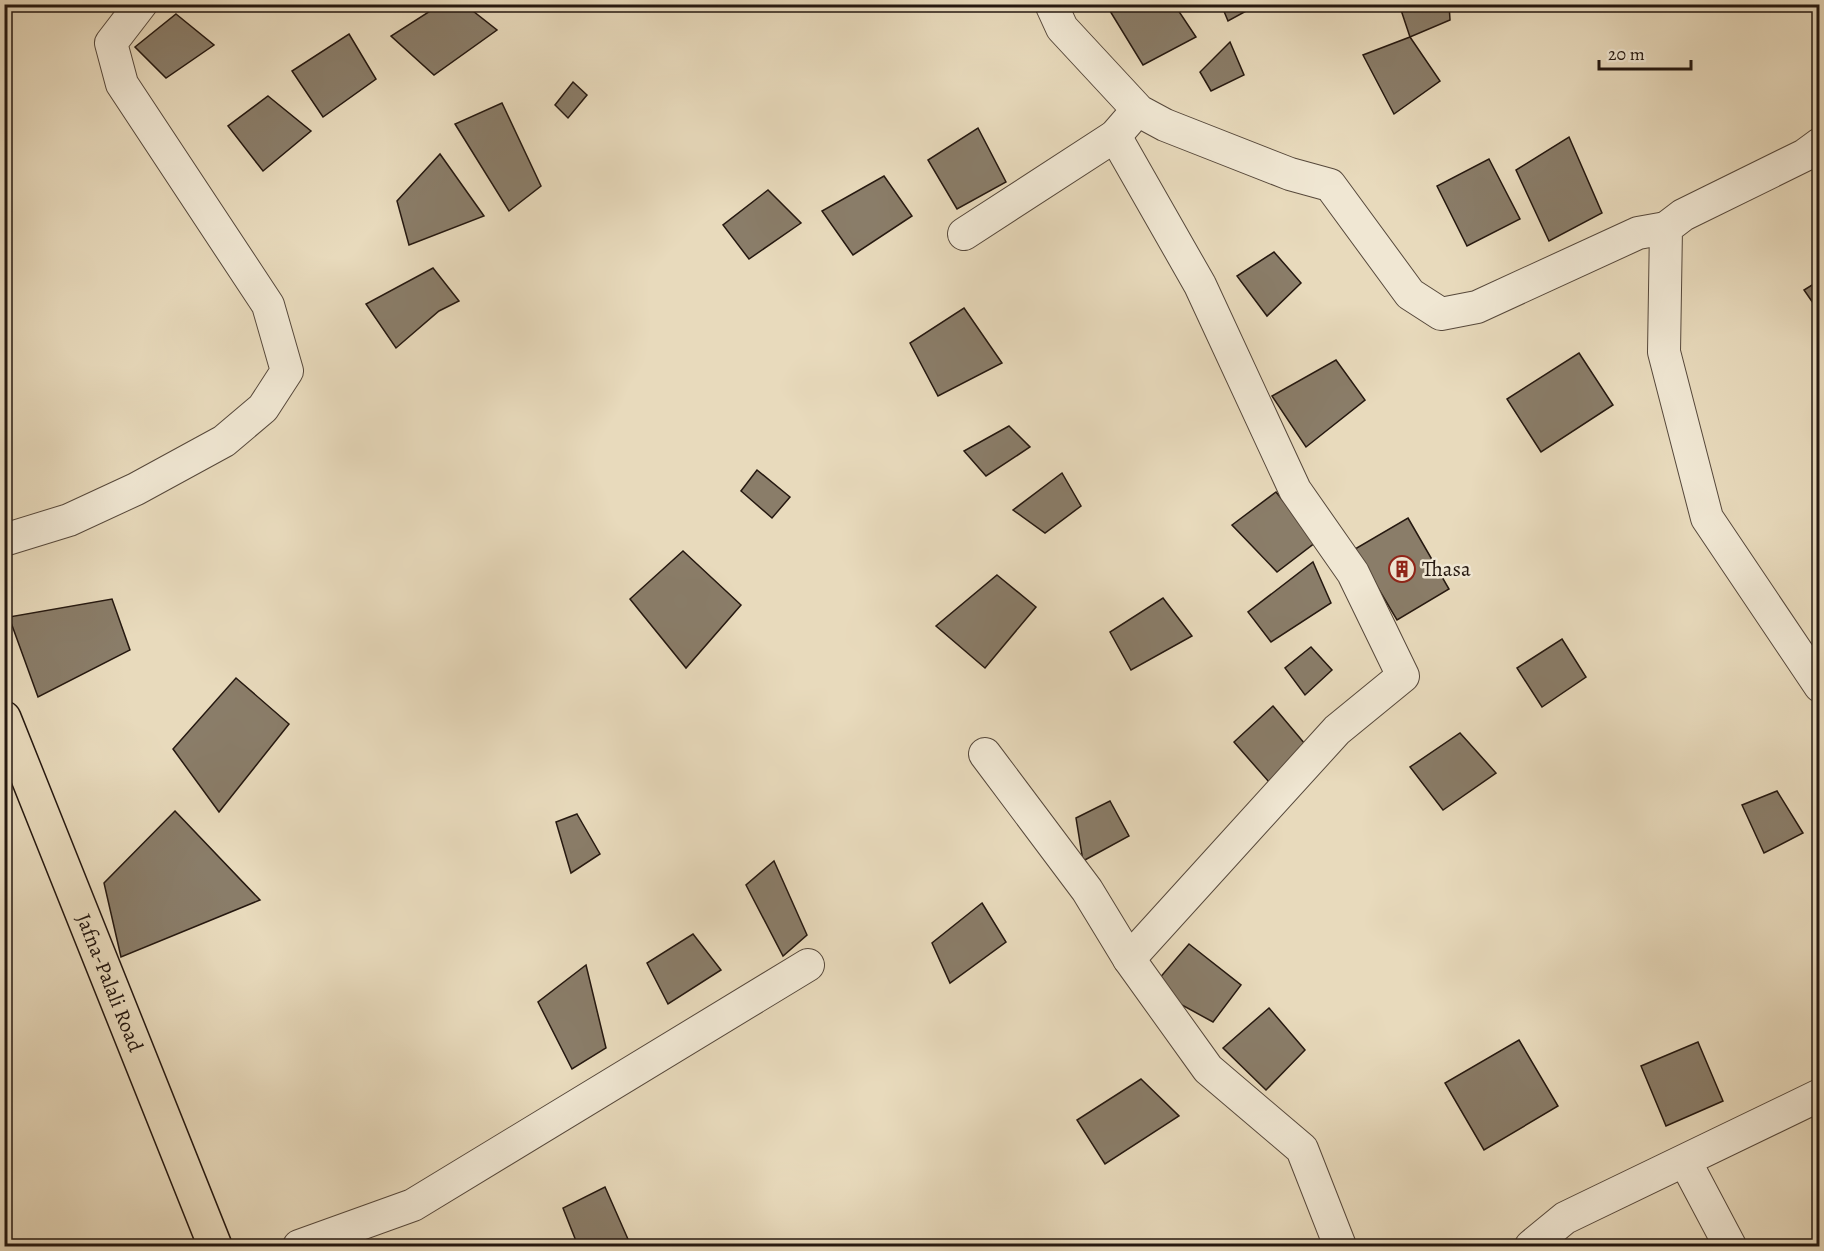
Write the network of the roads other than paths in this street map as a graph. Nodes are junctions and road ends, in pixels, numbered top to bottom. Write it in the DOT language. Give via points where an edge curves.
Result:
graph roads {
  1 [pos="141,4"];
  2 [pos="1051,4"];
  3 [pos="1139,111"];
  4 [pos="1115,136"];
  5 [pos="1820,144"];
  6 [pos="1666,228"];
  7 [pos="964,234"];
  8 [pos="4,540"];
  9 [pos="1820,686"];
  10 [pos="4,718"];
  11 [pos="985,754"];
  12 [pos="1129,959"];
  13 [pos="808,965"];
  14 [pos="1820,1095"];
  15 [pos="1685,1161"];
  16 [pos="215,1246"];
  17 [pos="299,1246"];
  18 [pos="1340,1246"];
  19 [pos="1531,1246"];
  20 [pos="1730,1246"];
  1 -- 8 [label="street" via="111,43 122,84 268,305 287,371 263,408 224,441 69,520"];
  2 -- 3 [label="street" via="1062,28"];
  3 -- 4 [label="street"];
  3 -- 6 [label="street" via="1290,174 1330,185 1410,294 1441,314 1477,307 1638,233"];
  4 -- 7 [label="street"];
  4 -- 12 [label="street" via="1200,285 1295,490 1353,573 1403,676 1337,730"];
  5 -- 6 [label="street" via="1683,215"];
  6 -- 9 [label="street" via="1665,351 1707,518"];
  10 -- 16 [label="main road, Jafna-Palali Road"];
  11 -- 12 [label="street" via="1087,890"];
  12 -- 18 [label="street" via="1208,1069 1302,1149"];
  13 -- 17 [label="street" via="413,1205"];
  14 -- 15 [label="street"];
  15 -- 19 [label="street" via="1565,1218"];
  15 -- 20 [label="street"];
}
